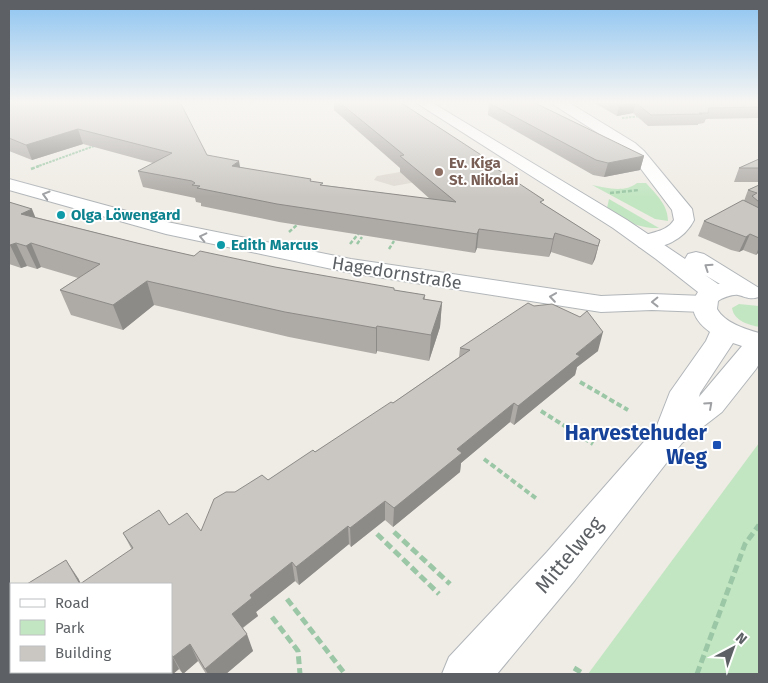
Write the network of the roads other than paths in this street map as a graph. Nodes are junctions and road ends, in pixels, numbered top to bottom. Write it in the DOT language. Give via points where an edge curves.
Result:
graph roads {
  1 [pos="474,134"];
  2 [pos="610,134"];
  3 [pos="18,177"];
  4 [pos="652,241"];
  5 [pos="754,293"];
  6 [pos="709,298"];
  7 [pos="725,329"];
  8 [pos="759,343"];
  9 [pos="670,434"];
  10 [pos="466,674"];
  1 -- 4 [label="street"];
  2 -- 4 [label="street" via="643,159 682,209 682,225 673,233"];
  6 -- 3 [label="street, Hagedornstraße, one-way" via="601,304 351,266 247,246 97,210"];
  5 -- 4 [label="street, one-way" via="730,282 693,257"];
  4 -- 6 [label="street"];
  5 -- 6 [label="street" via="729,290"];
  6 -- 7 [label="street" via="704,308 710,318"];
  7 -- 8 [label="street"];
  7 -- 9 [label="street, Mittelweg" via="685,392"];
  9 -- 8 [label="street, Mittelweg, one-way" via="711,404"];
  9 -- 10 [label="street, Mittelweg"];
}
